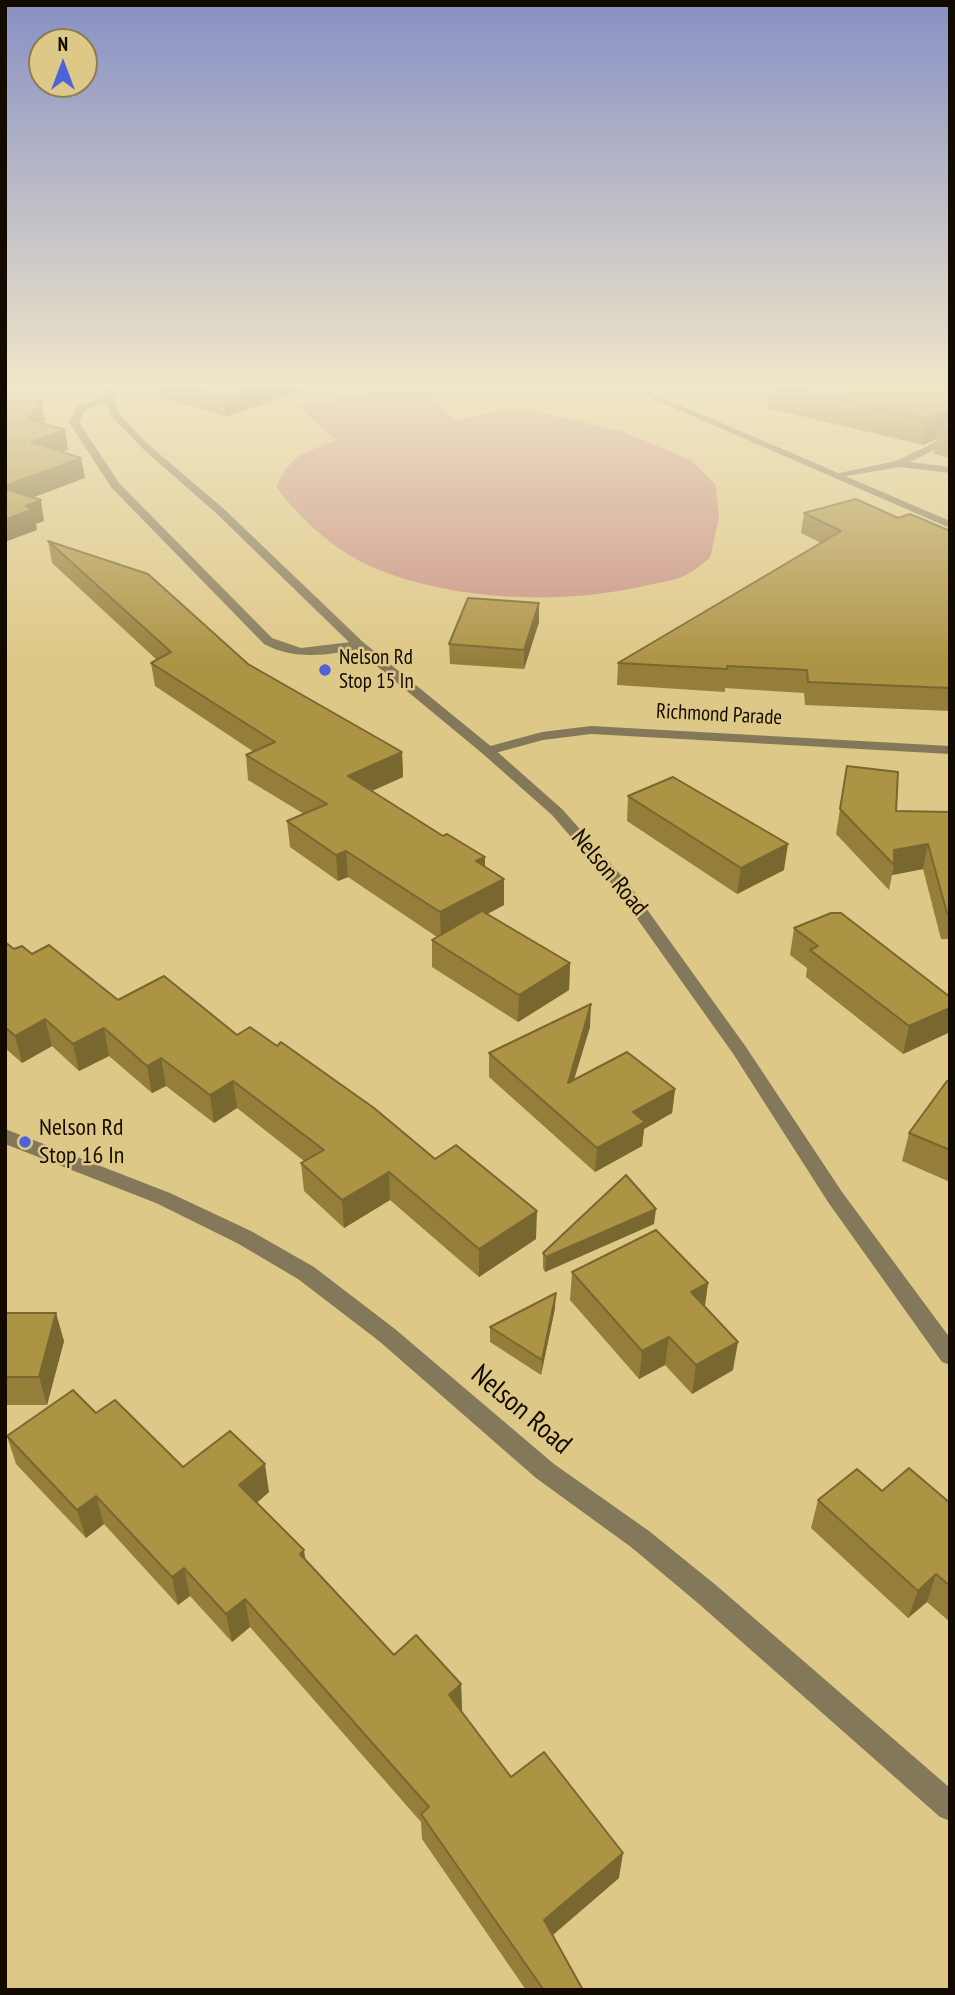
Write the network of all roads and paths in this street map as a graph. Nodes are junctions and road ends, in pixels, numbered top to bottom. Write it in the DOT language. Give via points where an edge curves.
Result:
graph roads {
  1 [pos="110,478"];
  2 [pos="182,478"];
  3 [pos="842,478"];
  4 [pos="950,525"];
  5 [pos="359,645"];
  6 [pos="950,750"];
  7 [pos="488,751"];
  8 [pos="5,1136"];
  9 [pos="950,1356"];
  10 [pos="950,1807"];
  1 -- 5 [label="street, Nelson Road" via="268,641 282,650 306,653"];
  2 -- 5 [label="street, Nelson Road"];
  3 -- 4 [label="street"];
  5 -- 7 [label="street, Nelson Road"];
  6 -- 7 [label="street, Richmond Parade" via="591,730 542,736"];
  7 -- 9 [label="street, Nelson Road" via="557,812 622,886"];
  8 -- 10 [label="street, Nelson Road" via="163,1198 306,1273 387,1335 545,1471 708,1595"];
}
